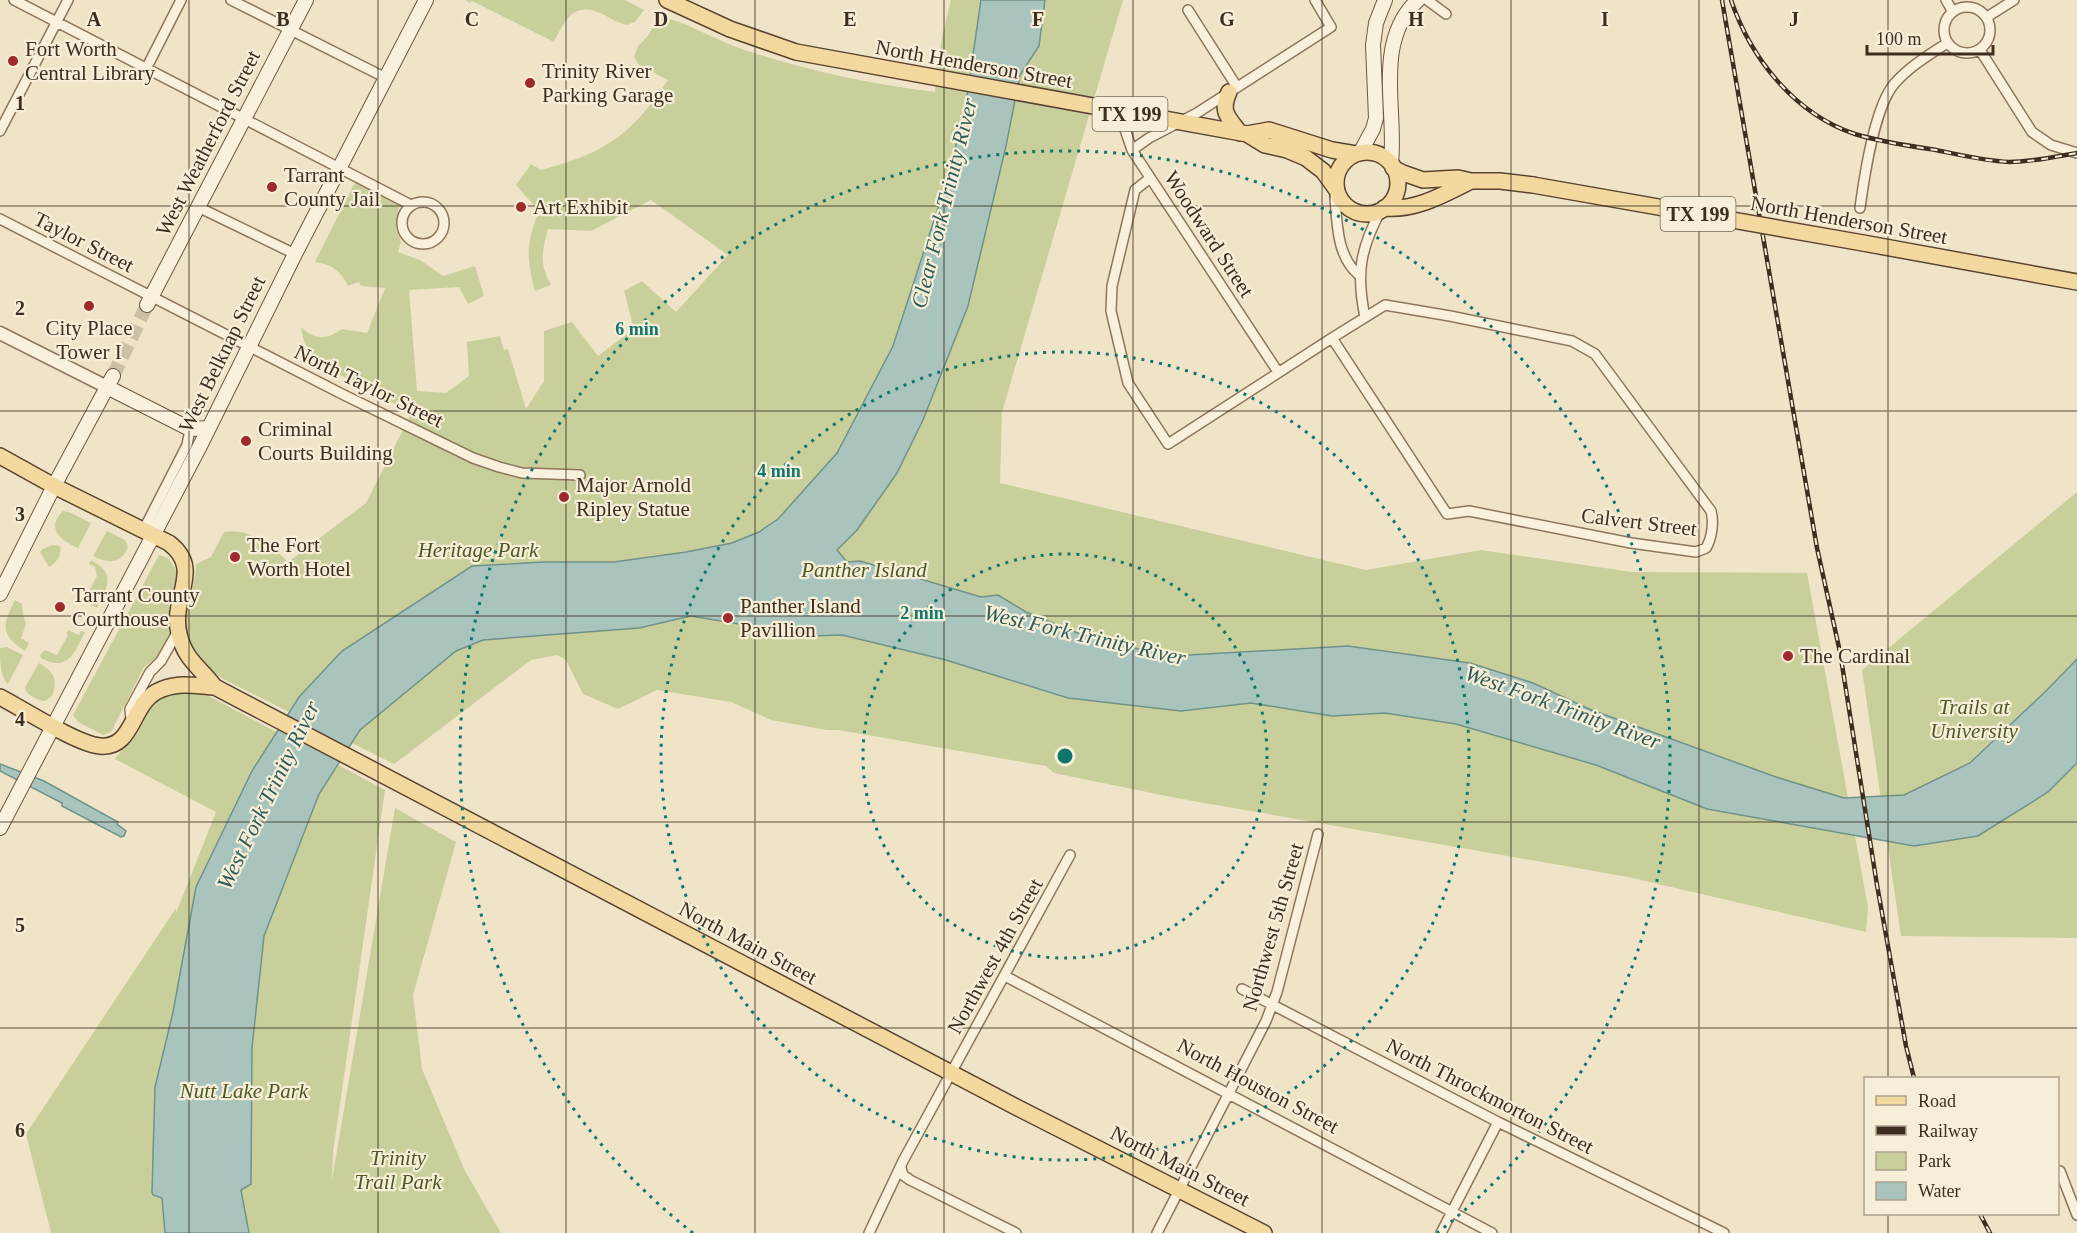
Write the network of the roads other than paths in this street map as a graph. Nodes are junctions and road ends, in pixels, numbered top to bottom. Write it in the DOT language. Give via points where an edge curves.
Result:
graph roads {
  1 [pos="14,0"];
  2 [pos="68,0"];
  3 [pos="181,0"];
  4 [pos="231,0"];
  5 [pos="306,0"];
  6 [pos="426,0"];
  7 [pos="667,0"];
  8 [pos="1315,0"];
  9 [pos="1385,0"];
  10 [pos="1418,0"];
  11 [pos="1427,0"];
  12 [pos="1443,0"];
  13 [pos="1946,0"];
  14 [pos="2014,0"];
  15 [pos="1188,10"];
  16 [pos="1953,12"];
  17 [pos="1987,17"];
  18 [pos="57,22"];
  19 [pos="290,30"];
  20 [pos="1947,43"];
  21 [pos="1980,50"];
  22 [pos="146,69"];
  23 [pos="386,78"];
  24 [pos="1233,89"];
  25 [pos="1119,112"];
  26 [pos="244,119"];
  27 [pos="1179,121"];
  28 [pos="0,131"];
  29 [pos="1244,134"];
  30 [pos="2042,140"];
  31 [pos="2077,148"];
  32 [pos="1132,150"];
  33 [pos="1358,153"];
  34 [pos="2077,153"];
  35 [pos="1392,165"];
  36 [pos="339,168"];
  37 [pos="1150,178"];
  38 [pos="1471,181"];
  39 [pos="1336,191"];
  40 [pos="411,205"];
  41 [pos="198,207"];
  42 [pos="1860,208"];
  43 [pos="1383,209"];
  44 [pos="0,219"];
  45 [pos="295,254"];
  46 [pos="1359,275"];
  47 [pos="2077,282"];
  48 [pos="149,301"];
  49 [pos="1365,317"];
  50 [pos="0,333"];
  51 [pos="1332,338"];
  52 [pos="249,346"];
  53 [pos="1278,372"];
  54 [pos="110,381"];
  55 [pos="209,428"];
  56 [pos="190,429"];
  57 [pos="0,456"];
  58 [pos="580,475"];
  59 [pos="54,486"];
  60 [pos="148,533"];
  61 [pos="4,578"];
  62 [pos="0,594"];
  63 [pos="178,631"];
  64 [pos="216,687"];
  65 [pos="0,697"];
  66 [pos="54,726"];
  67 [pos="131,726"];
  68 [pos="1,823"];
  69 [pos="1318,834"];
  70 [pos="1070,855"];
  71 [pos="1005,976"];
  72 [pos="1242,989"];
  73 [pos="1272,1005"];
  74 [pos="952,1073"];
  75 [pos="1228,1094"];
  76 [pos="1498,1122"];
  77 [pos="901,1168"];
  78 [pos="2060,1170"];
  79 [pos="1179,1190"];
  80 [pos="1452,1212"];
  81 [pos="2077,1215"];
  82 [pos="869,1233"];
  83 [pos="1016,1233"];
  84 [pos="1157,1233"];
  85 [pos="1264,1233"];
  86 [pos="1441,1233"];
  87 [pos="1492,1233"];
  88 [pos="1724,1233"];
  1 -- 18 [label="street"];
  2 -- 18 [label="street"];
  3 -- 22 [label="street"];
  4 -- 19 [label="street"];
  5 -- 19 [label="main road, West Weatherford Street"];
  6 -- 23 [label="main road, West Belknap Street"];
  7 -- 25 [label="main road, North Henderson Street / TX 199" via="767,43 819,57"];
  8 -- 24 [label="street" via="1331,27"];
  9 -- 33 [label="main road" via="1376,22 1373,45 1376,118"];
  10 -- 35 [label="main road" via="1400,23 1392,46"];
  11 -- 12 [label="street" via="1446,14"];
  13 -- 16 [label="street"];
  14 -- 17 [label="street"];
  15 -- 24 [label="street"];
  16 -- 17 [label="street" via="1967,7"];
  16 -- 20 [label="street" via="1945,23"];
  17 -- 21 [label="street" via="1989,39"];
  18 -- 22 [label="street"];
  18 -- 28 [label="street"];
  19 -- 23 [label="street"];
  19 -- 26 [label="main road, West Weatherford Street"];
  20 -- 21 [label="street" via="1958,52"];
  20 -- 42 [label="street" via="1910,68 1890,89 1870,151"];
  21 -- 30 [label="street" via="2027,127"];
  22 -- 26 [label="street"];
  23 -- 36 [label="main road, West Belknap Street"];
  24 -- 27 [label="street"];
  24 -- 29 [label="main road" via="1225,101 1225,110"];
  25 -- 27 [label="main road, North Henderson Street / TX 199"];
  25 -- 32 [label="street, Woodward Street"];
  26 -- 36 [label="street"];
  26 -- 41 [label="main road, West Weatherford Street"];
  27 -- 29 [label="main road, North Henderson Street / TX 199"];
  27 -- 32 [label="street"];
  29 -- 33 [label="main road, North Henderson Street / TX 199" via="1269,130 1332,150"];
  29 -- 39 [label="main road, North Henderson Street / TX 199" via="1306,158 1323,171"];
  30 -- 31 [label="street"];
  30 -- 34 [label="street"];
  32 -- 37 [label="street, Woodward Street"];
  33 -- 35 [label="main road" via="1379,155"];
  33 -- 39 [label="main road" via="1343,163 1337,173"];
  35 -- 38 [label="main road, North Henderson Street" via="1423,180"];
  35 -- 43 [label="main road" via="1397,177 1396,191"];
  36 -- 40 [label="street"];
  36 -- 45 [label="main road, West Belknap Street"];
  37 -- 53 [label="street, Woodward Street"];
  37 -- 53 [label="street, Calvert Street" via="1135,190 1112,286 1111,311 1128,384 1168,444"];
  38 -- 43 [label="main road, North Henderson Street" via="1418,205"];
  38 -- 47 [label="main road, North Henderson Street / TX 199, bridge" via="1533,184"];
  39 -- 43 [label="main road" via="1351,210 1371,213"];
  39 -- 46 [label="street" via="1339,237 1351,268"];
  40 -- 40 [label="street" via="403,217 408,237 421,244 435,240 443,229 438,208 426,202"];
  41 -- 45 [label="street"];
  41 -- 48 [label="main road, West Weatherford Street"];
  43 -- 46 [label="street" via="1366,239"];
  44 -- 48 [label="street, Taylor Street"];
  45 -- 52 [label="main road, West Belknap Street"];
  46 -- 49 [label="street"];
  48 -- 52 [label="street, North Taylor Street"];
  49 -- 51 [label="street, Calvert Street"];
  49 -- 51 [label="street, Calvert Street" via="1389,305 1572,341 1595,354 1711,511 1709,544 1696,552 1469,511 1447,514"];
  50 -- 54 [label="street"];
  51 -- 53 [label="street, Calvert Street"];
  52 -- 55 [label="main road, West Belknap Street"];
  52 -- 58 [label="street, North Taylor Street" via="488,464 534,474"];
  54 -- 56 [label="main road"];
  54 -- 59 [label="main road"];
  55 -- 56 [label="main road"];
  55 -- 60 [label="main road, West Belknap Street"];
  56 -- 60 [label="street" via="187,445"];
  57 -- 59 [label="main road"];
  59 -- 60 [label="main road"];
  59 -- 61 [label="main road"];
  60 -- 63 [label="main road" via="174,547 184,562"];
  60 -- 66 [label="main road, West Belknap Street"];
  61 -- 62 [label="main road"];
  63 -- 64 [label="main road" via="188,658"];
  63 -- 67 [label="street" via="130,709"];
  64 -- 67 [label="main road" via="189,684 164,688 142,704"];
  64 -- 74 [label="main road, North Main Street"];
  65 -- 66 [label="main road"];
  66 -- 67 [label="main road" via="98,746 118,743"];
  66 -- 68 [label="main road, West Belknap Street"];
  69 -- 73 [label="street, Northwest 5th Street"];
  70 -- 71 [label="street, Northwest 4th Street"];
  71 -- 74 [label="street, Northwest 4th Street"];
  71 -- 75 [label="street, North Houston Street"];
  72 -- 73 [label="street, North Throckmorton Street"];
  73 -- 75 [label="street, Northwest 5th Street"];
  73 -- 76 [label="street, North Throckmorton Street"];
  74 -- 77 [label="street, Northwest 4th Street"];
  74 -- 79 [label="main road, North Main Street"];
  75 -- 79 [label="street, Northwest 5th Street"];
  75 -- 80 [label="street, North Houston Street"];
  76 -- 80 [label="street"];
  76 -- 88 [label="street, North Throckmorton Street"];
  77 -- 82 [label="street, Northwest 4th Street"];
  77 -- 83 [label="street" via="910,1180"];
  78 -- 81 [label="street"];
  79 -- 84 [label="street, Northwest 5th Street"];
  79 -- 85 [label="main road, North Main Street"];
  80 -- 86 [label="street"];
  80 -- 87 [label="street, North Houston Street"];
}
